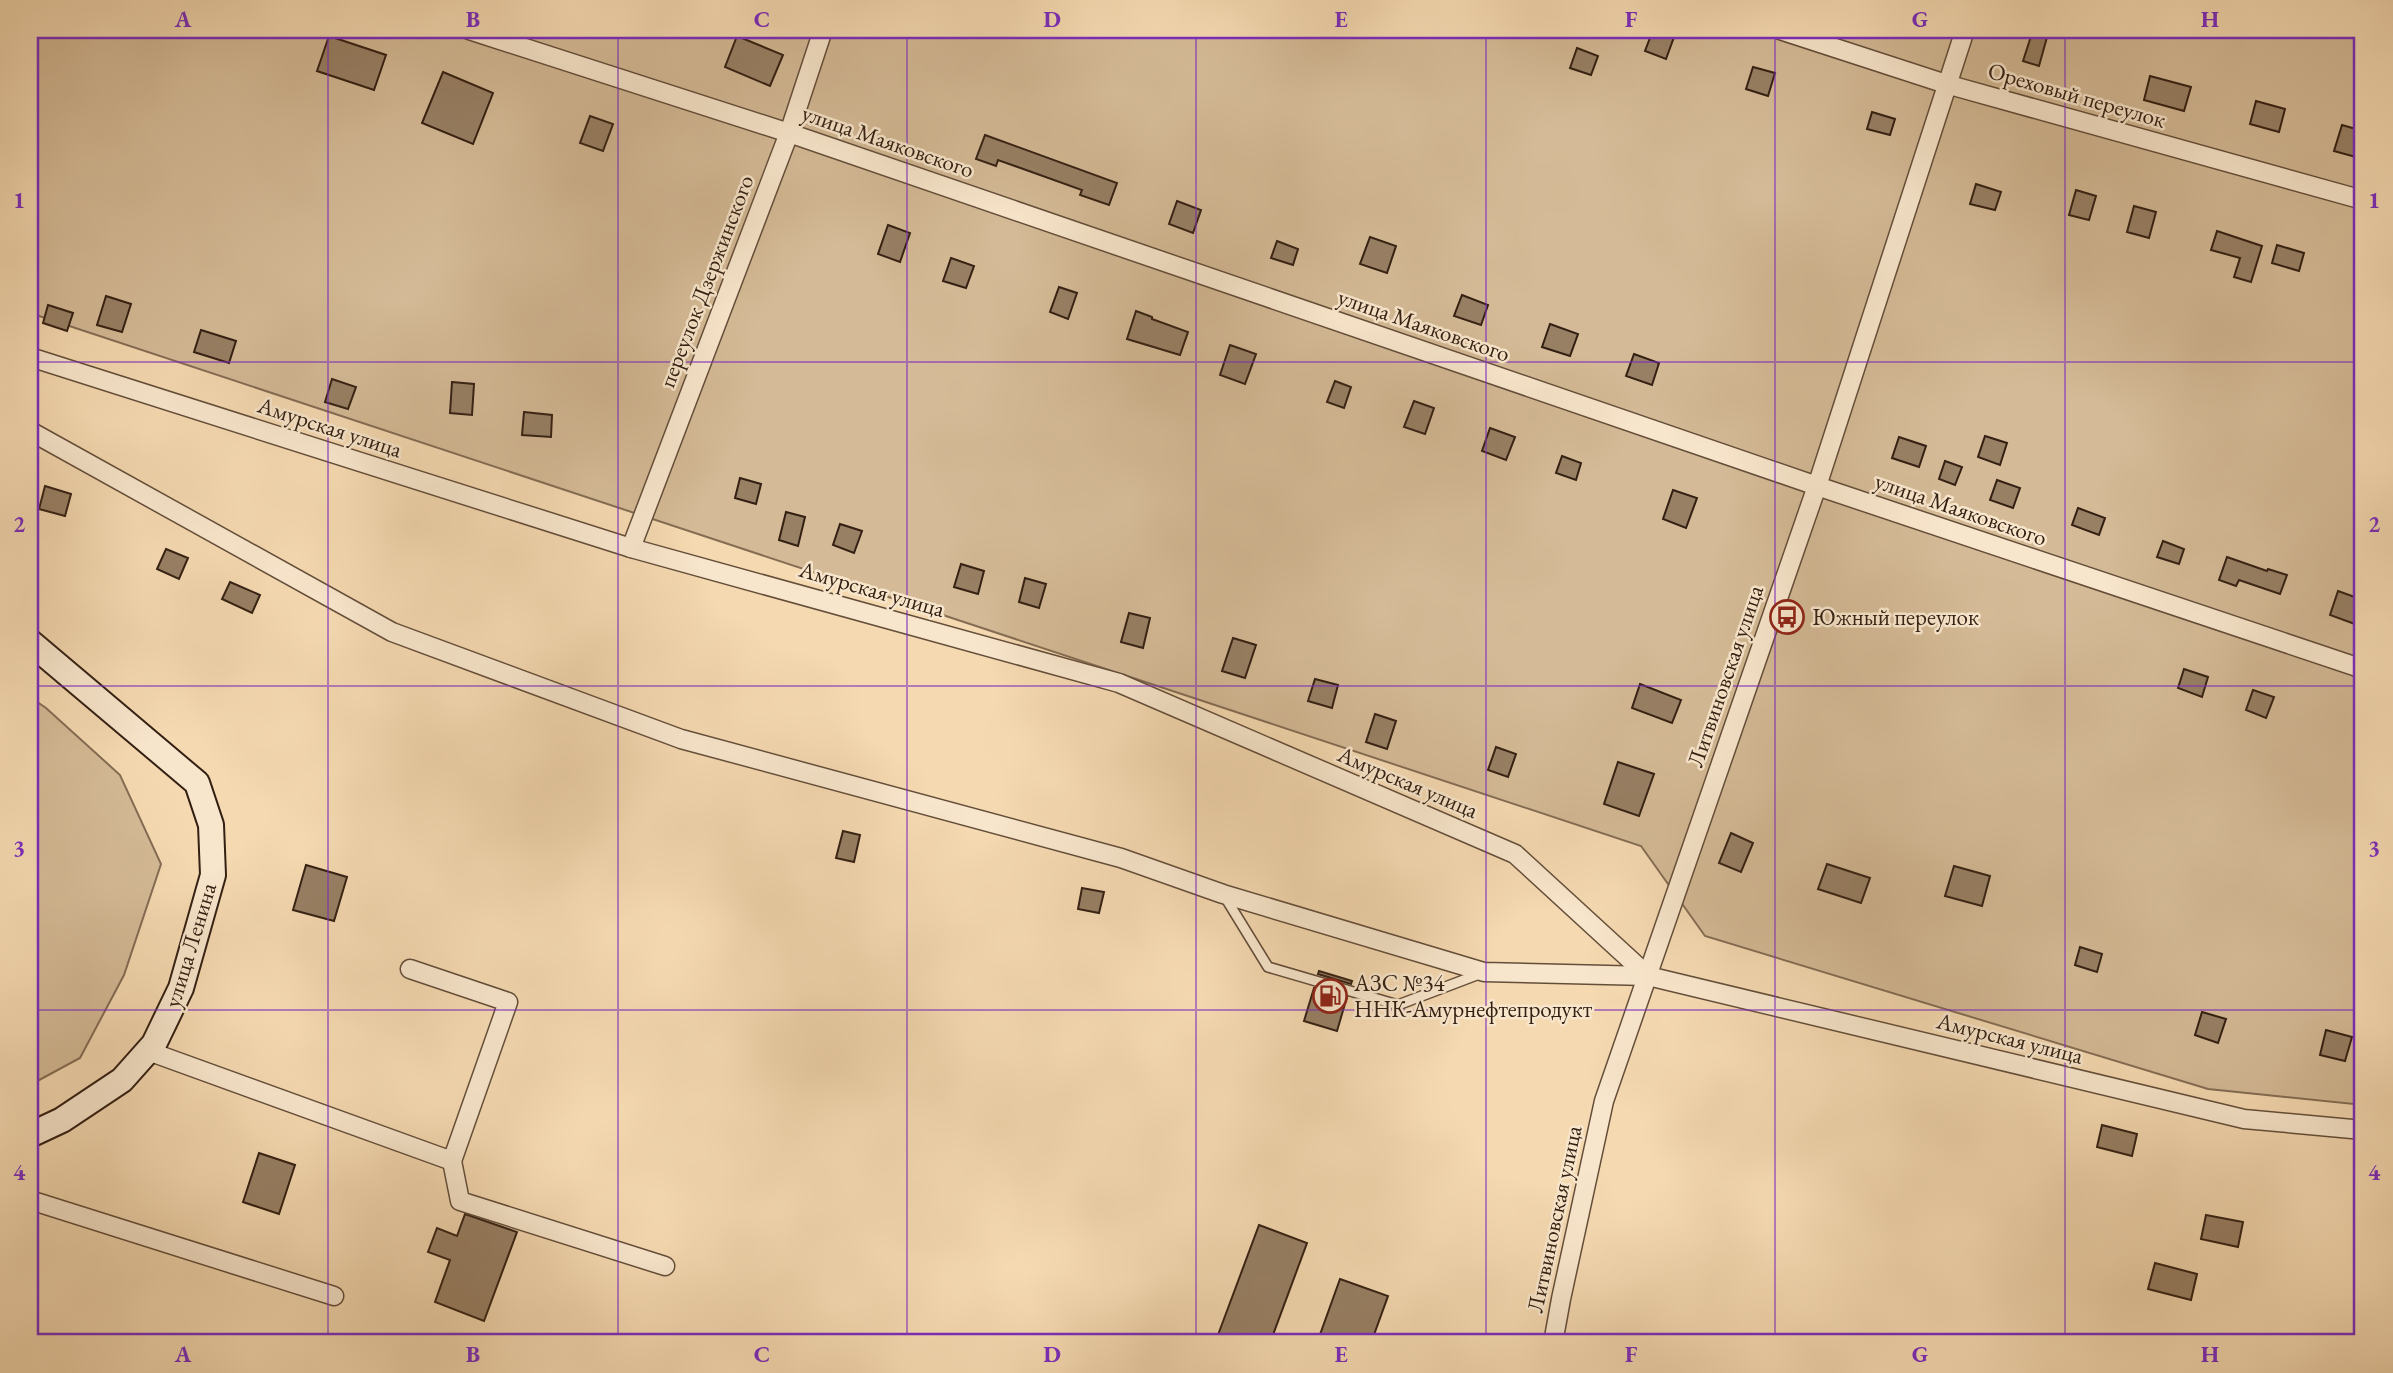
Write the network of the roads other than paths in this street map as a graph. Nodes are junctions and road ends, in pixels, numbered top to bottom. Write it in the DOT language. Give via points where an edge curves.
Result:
graph roads {
  1 [pos="469,30"];
  2 [pos="823,30"];
  3 [pos="1780,30"];
  4 [pos="1965,30"];
  5 [pos="1946,84"];
  6 [pos="789,133"];
  7 [pos="2363,200"];
  8 [pos="30,357"];
  9 [pos="30,431"];
  10 [pos="1817,486"];
  11 [pos="631,548"];
  12 [pos="30,642"];
  13 [pos="2363,669"];
  14 [pos="1223,894"];
  15 [pos="410,969"];
  16 [pos="1484,972"];
  17 [pos="1648,976"];
  18 [pos="148,1051"];
  19 [pos="2363,1130"];
  20 [pos="30,1135"];
  21 [pos="452,1161"];
  22 [pos="30,1200"];
  23 [pos="665,1266"];
  24 [pos="334,1296"];
  25 [pos="1553,1343"];
  1 -- 6 [label="street, улица Маяковского"];
  2 -- 6 [label="street, переулок Дзержинского"];
  3 -- 5 [label="street, Ореховый переулок"];
  4 -- 5 [label="street, Литвиновская улица"];
  5 -- 7 [label="street, Ореховый переулок"];
  5 -- 10 [label="street, Литвиновская улица"];
  6 -- 10 [label="street, улица Маяковского"];
  6 -- 11 [label="street, переулок Дзержинского"];
  8 -- 11 [label="street, Амурская улица"];
  9 -- 14 [label="street, Амурская улица" via="392,632 681,739 1121,858"];
  10 -- 13 [label="street, улица Маяковского"];
  10 -- 17 [label="street, Литвиновская улица"];
  11 -- 17 [label="street, Амурская улица" via="1119,683 1515,854"];
  12 -- 18 [label="main road, улица Ленина" via="197,783 211,825 213,875 181,988"];
  14 -- 16 [label="street, Амурская улица"];
  14 -- 16 [label="lane" via="1268,967 1398,1005"];
  15 -- 21 [label="street" via="508,1002"];
  16 -- 17 [label="street, Амурская улица"];
  17 -- 19 [label="street, Амурская улица" via="2244,1119"];
  17 -- 25 [label="street, Литвиновская улица" via="1604,1101"];
  18 -- 20 [label="main road, улица Ленина" via="122,1080 62,1120"];
  18 -- 21 [label="street"];
  21 -- 23 [label="street" via="460,1201"];
  22 -- 24 [label="street"];
}
